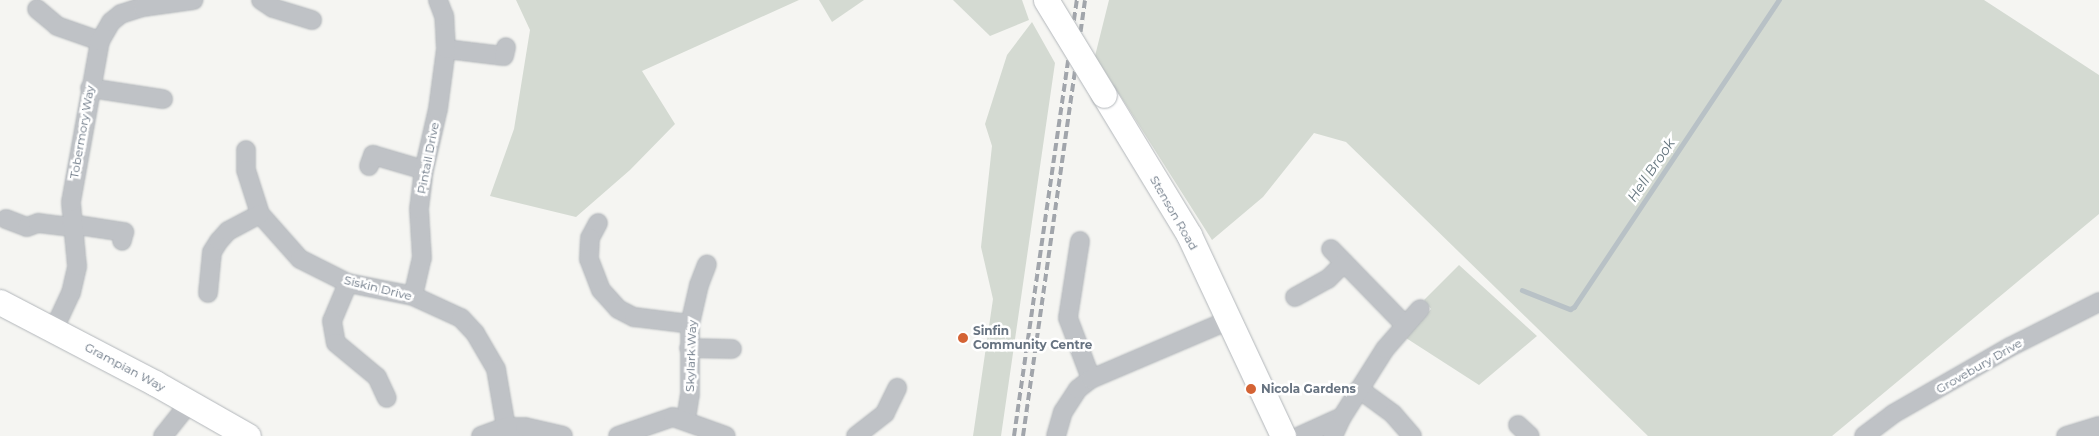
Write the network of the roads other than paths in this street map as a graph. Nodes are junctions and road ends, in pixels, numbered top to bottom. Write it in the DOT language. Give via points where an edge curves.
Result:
graph roads {
  1 [pos="194,0"];
  2 [pos="261,0"];
  3 [pos="438,0"];
  4 [pos="1046,0"];
  5 [pos="142,4"];
  6 [pos="37,9"];
  7 [pos="312,20"];
  8 [pos="100,41"];
  9 [pos="506,47"];
  10 [pos="446,49"];
  11 [pos="90,88"];
  12 [pos="163,99"];
  13 [pos="246,150"];
  14 [pos="369,166"];
  15 [pos="424,170"];
  16 [pos="260,214"];
  17 [pos="6,219"];
  18 [pos="598,223"];
  19 [pos="72,225"];
  20 [pos="122,241"];
  21 [pos="1080,241"];
  22 [pos="1331,249"];
  23 [pos="1344,263"];
  24 [pos="707,264"];
  25 [pos="348,283"];
  26 [pos="208,293"];
  27 [pos="413,296"];
  28 [pos="1295,297"];
  29 [pos="0,302"];
  30 [pos="2099,302"];
  31 [pos="1420,309"];
  32 [pos="1229,320"];
  33 [pos="690,324"];
  34 [pos="1405,325"];
  35 [pos="54,329"];
  36 [pos="689,348"];
  37 [pos="732,350"];
  38 [pos="1091,379"];
  39 [pos="897,388"];
  40 [pos="1359,389"];
  41 [pos="387,398"];
  42 [pos="190,402"];
  43 [pos="1342,417"];
  44 [pos="686,419"];
  45 [pos="2099,426"];
  46 [pos="506,427"];
  47 [pos="540,433"];
  48 [pos="867,433"];
  49 [pos="163,436"];
  50 [pos="248,436"];
  51 [pos="481,436"];
  52 [pos="564,436"];
  53 [pos="618,436"];
  54 [pos="726,436"];
  55 [pos="1056,436"];
  56 [pos="1283,436"];
  57 [pos="1300,436"];
  58 [pos="1333,436"];
  59 [pos="1412,436"];
  60 [pos="1864,436"];
  61 [pos="2066,436"];
  1 -- 5 [label="street, Tobermory Way"];
  2 -- 7 [label="street" via="273,8"];
  3 -- 10 [label="street" via="444,16"];
  4 -- 32 [label="street, Stenson Road, bridge" via="1189,235"];
  5 -- 8 [label="street, Tobermory Way" via="111,22"];
  6 -- 8 [label="street" via="57,26"];
  8 -- 11 [label="street, Tobermory Way"];
  9 -- 10 [label="street" via="504,56"];
  10 -- 15 [label="street, Pintail Drive" via="438,108"];
  11 -- 12 [label="street"];
  11 -- 19 [label="street, Tobermory Way" via="73,184"];
  13 -- 16 [label="street, Siskin Drive" via="246,170"];
  14 -- 15 [label="street" via="373,155"];
  15 -- 27 [label="street, Pintail Drive" via="419,209 422,258"];
  16 -- 25 [label="street, Siskin Drive" via="300,259"];
  16 -- 26 [label="street" via="228,231 219,241 212,252"];
  17 -- 19 [label="street" via="26,227 38,223"];
  18 -- 33 [label="street" via="590,238 589,259 601,290 618,309 634,317"];
  19 -- 20 [label="street" via="124,232"];
  19 -- 35 [label="street, Tobermory Way" via="77,266 75,279"];
  21 -- 38 [label="street" via="1068,318"];
  22 -- 23 [label="street"];
  23 -- 28 [label="street" via="1328,279"];
  23 -- 34 [label="street"];
  24 -- 33 [label="street, Skylark Way"];
  25 -- 27 [label="street, Siskin Drive"];
  25 -- 41 [label="street" via="332,321 336,343 377,377"];
  27 -- 46 [label="street, Siskin Drive" via="460,318 475,333 496,369"];
  29 -- 35 [label="street, Grampian Way"];
  30 -- 60 [label="street, Grovebury Drive" via="2010,347 1893,414"];
  31 -- 34 [label="street"];
  32 -- 38 [label="street"];
  32 -- 56 [label="street, Stenson Road"];
  33 -- 36 [label="street, Skylark Way"];
  34 -- 40 [label="street"];
  35 -- 42 [label="street, Grampian Way"];
  36 -- 37 [label="street"];
  36 -- 44 [label="street, Skylark Way" via="690,394"];
  38 -- 55 [label="street" via="1078,389 1063,412"];
  39 -- 48 [label="street" via="885,413"];
  40 -- 43 [label="street"];
  40 -- 59 [label="street" via="1393,414"];
  42 -- 49 [label="street"];
  42 -- 50 [label="street, Grampian Way"];
  43 -- 57 [label="street"];
  43 -- 58 [label="street"];
  44 -- 53 [label="street" via="661,419"];
  44 -- 54 [label="street"];
  45 -- 61 [label="street"];
  46 -- 47 [label="street"];
  46 -- 51 [label="street"];
  47 -- 52 [label="street"];
}
